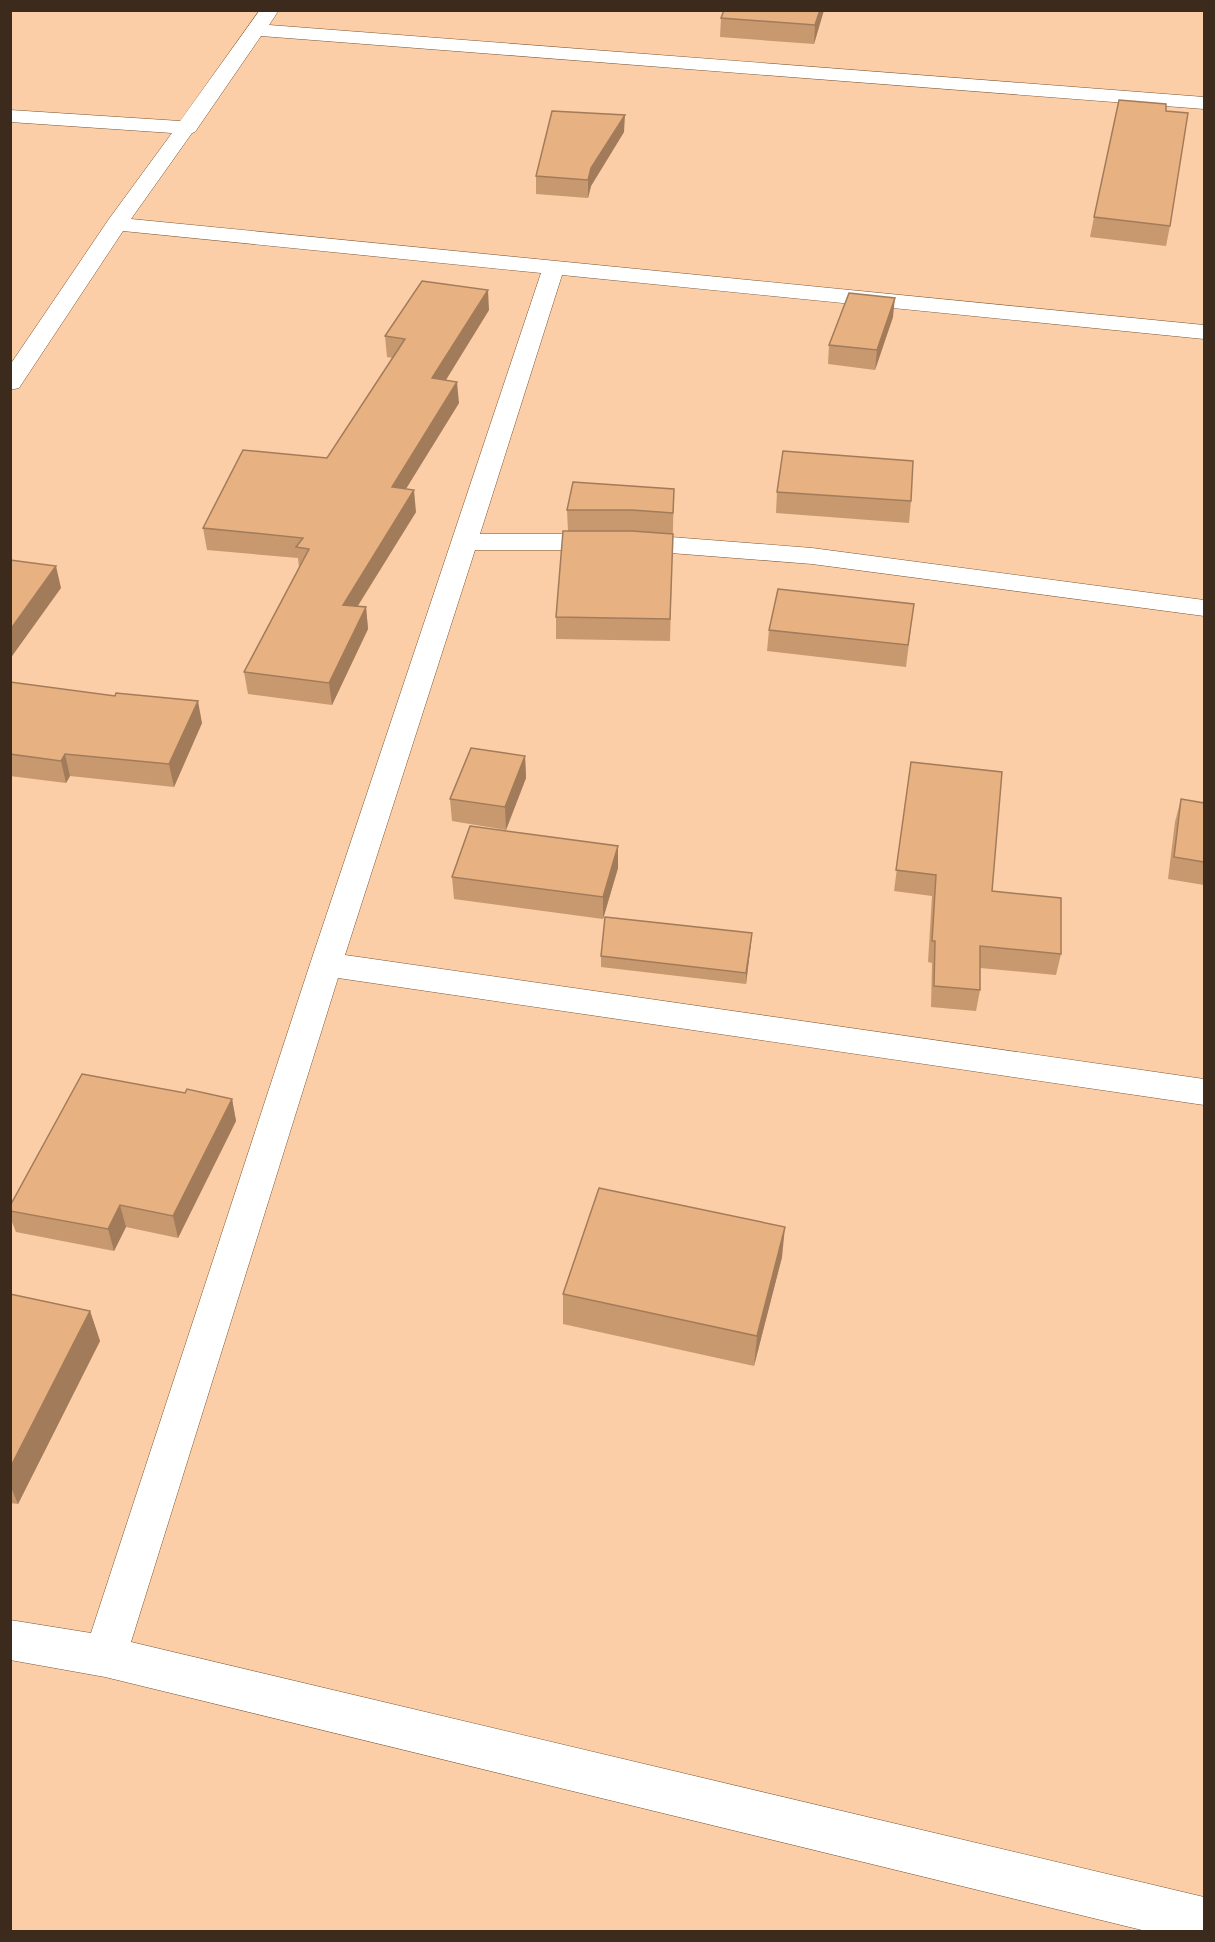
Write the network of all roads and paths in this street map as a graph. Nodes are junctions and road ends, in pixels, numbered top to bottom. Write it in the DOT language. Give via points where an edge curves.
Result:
graph roads {
  1 [pos="270,10"];
  2 [pos="255,30"];
  3 [pos="1204,103"];
  4 [pos="10,116"];
  5 [pos="188,128"];
  6 [pos="117,224"];
  7 [pos="554,266"];
  8 [pos="1204,332"];
  9 [pos="10,383"];
  10 [pos="464,542"];
  11 [pos="1204,608"];
  12 [pos="326,964"];
  13 [pos="1204,1092"];
  14 [pos="10,1640"];
  15 [pos="105,1656"];
  16 [pos="1204,1921"];
  1 -- 2 [label="street"];
  2 -- 3 [label="street"];
  2 -- 5 [label="street"];
  4 -- 5 [label="street"];
  5 -- 6 [label="street"];
  6 -- 7 [label="street"];
  6 -- 9 [label="street"];
  7 -- 8 [label="street"];
  7 -- 10 [label="street"];
  10 -- 11 [label="street" via="632,542 812,556"];
  10 -- 12 [label="street"];
  12 -- 13 [label="street"];
  12 -- 15 [label="street"];
  14 -- 15 [label="street"];
  15 -- 16 [label="street"];
}
